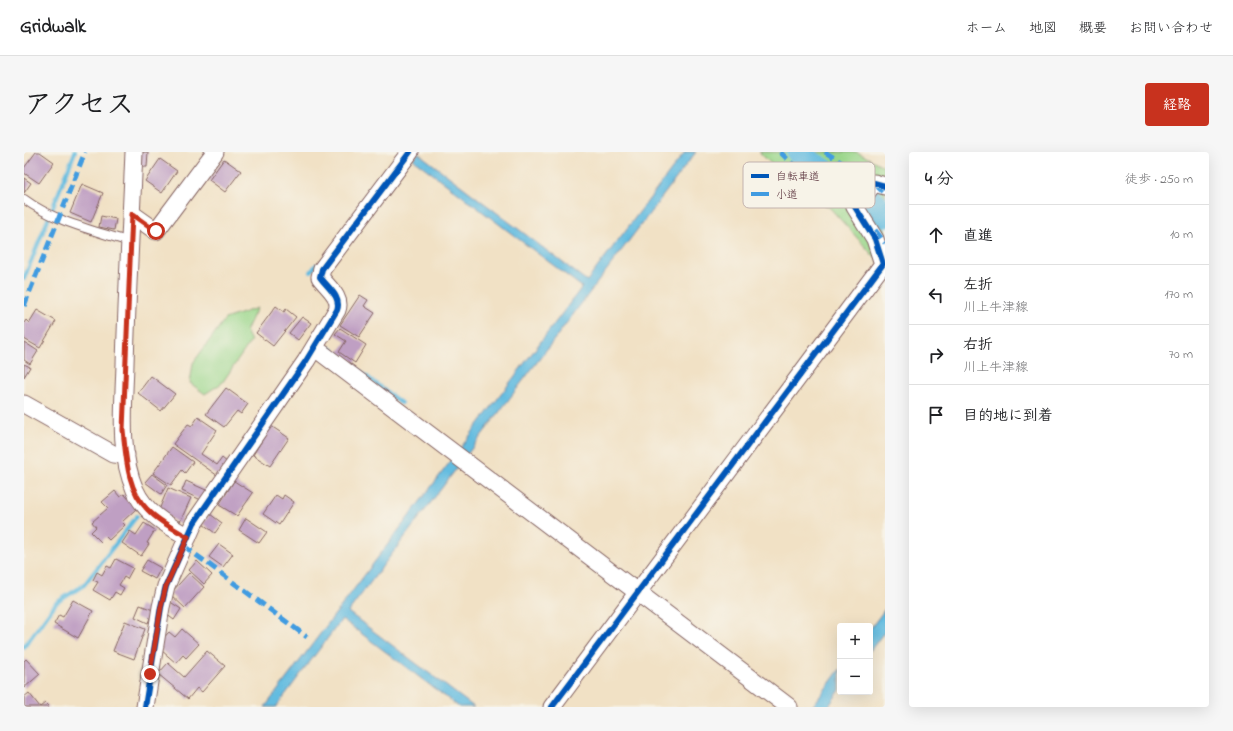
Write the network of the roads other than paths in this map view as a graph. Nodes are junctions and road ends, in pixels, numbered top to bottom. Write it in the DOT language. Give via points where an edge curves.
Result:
graph roads {
  1 [pos="134,152"];
  2 [pos="215,152"];
  3 [pos="410,152"];
  4 [pos="24,198"];
  5 [pos="856,208"];
  6 [pos="132,214"];
  7 [pos="130,242"];
  8 [pos="315,348"];
  9 [pos="24,404"];
  10 [pos="126,455"];
  11 [pos="188,537"];
  12 [pos="638,593"];
  13 [pos="145,707"];
  14 [pos="552,707"];
  15 [pos="789,707"];
  1 -- 6 [label="street"];
  2 -- 6 [label="street" via="156,231"];
  3 -- 8 [label="street" via="322,269 320,277 339,304"];
  4 -- 7 [label="lane" via="59,220"];
  5 -- 12 [label="street" via="875,240 883,264"];
  6 -- 7 [label="street"];
  7 -- 10 [label="street" via="123,430"];
  8 -- 11 [label="street" via="194,523"];
  8 -- 12 [label="street"];
  9 -- 10 [label="street" via="113,454"];
  10 -- 11 [label="street" via="135,490 146,508 167,525"];
  11 -- 13 [label="street" via="166,586"];
  12 -- 14 [label="street"];
  12 -- 15 [label="street"];
}
